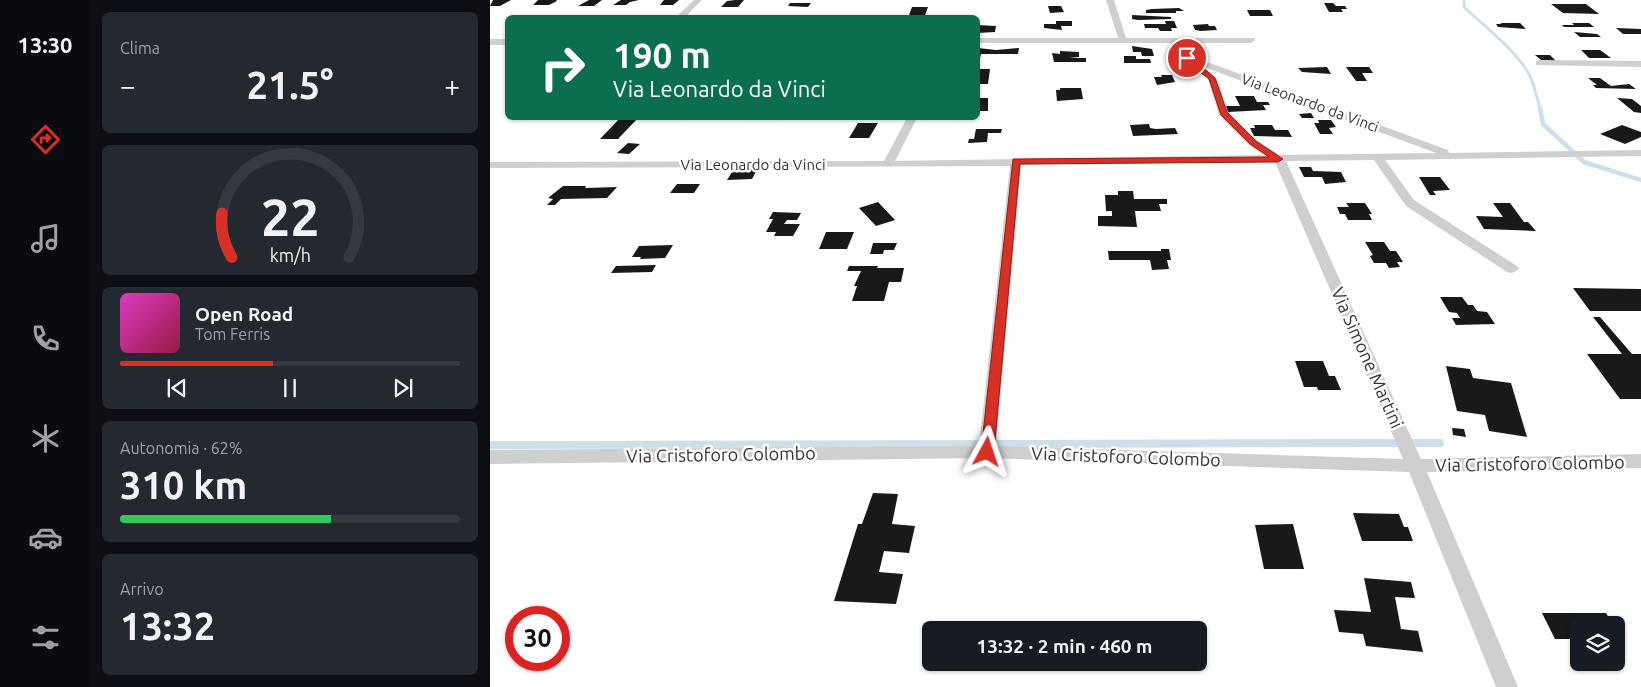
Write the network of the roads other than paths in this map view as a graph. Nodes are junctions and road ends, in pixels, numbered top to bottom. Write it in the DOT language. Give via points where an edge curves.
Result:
graph roads {
  1 [pos="698,0"];
  2 [pos="1110,0"];
  3 [pos="682,15"];
  4 [pos="1181,40"];
  5 [pos="1251,40"];
  6 [pos="980,41"];
  7 [pos="1123,41"];
  8 [pos="490,42"];
  9 [pos="505,42"];
  10 [pos="1187,58"];
  11 [pos="1539,63"];
  12 [pos="1627,64"];
  13 [pos="1641,64"];
  14 [pos="1641,74"];
  15 [pos="911,120"];
  16 [pos="1641,153"];
  17 [pos="1451,155"];
  18 [pos="1378,158"];
  19 [pos="1278,159"];
  20 [pos="1016,161"];
  21 [pos="888,164"];
  22 [pos="490,165"];
  23 [pos="1512,270"];
  24 [pos="988,447"];
  25 [pos="1409,453"];
  26 [pos="490,457"];
  27 [pos="1641,461"];
  28 [pos="1507,687"];
  1 -- 3 [label="street"];
  2 -- 7 [label="street"];
  4 -- 5 [label="street"];
  4 -- 7 [label="street"];
  4 -- 10 [label="street"];
  6 -- 7 [label="street"];
  8 -- 9 [label="street"];
  10 -- 17 [label="street, Via Leonardo da Vinci"];
  10 -- 19 [label="street" via="1212,78 1223,113 1253,143"];
  11 -- 12 [label="street"];
  12 -- 13 [label="street"];
  12 -- 14 [label="street"];
  15 -- 21 [label="street"];
  16 -- 17 [label="street, Via Leonardo da Vinci"];
  17 -- 18 [label="street, Via Leonardo da Vinci"];
  18 -- 19 [label="street, Via Leonardo da Vinci"];
  18 -- 23 [label="street, Via Leonardo da Vinci" via="1410,203"];
  19 -- 20 [label="street, Via Leonardo da Vinci"];
  19 -- 25 [label="street, Via Simone Martini"];
  20 -- 21 [label="street, Via Leonardo da Vinci"];
  20 -- 24 [label="street"];
  21 -- 22 [label="street, Via Leonardo da Vinci"];
  24 -- 25 [label="street, Via Cristoforo Colombo"];
  24 -- 26 [label="street, Via Cristoforo Colombo"];
  25 -- 27 [label="street, Via Cristoforo Colombo"];
  25 -- 28 [label="street, Via Simone Martini"];
}
